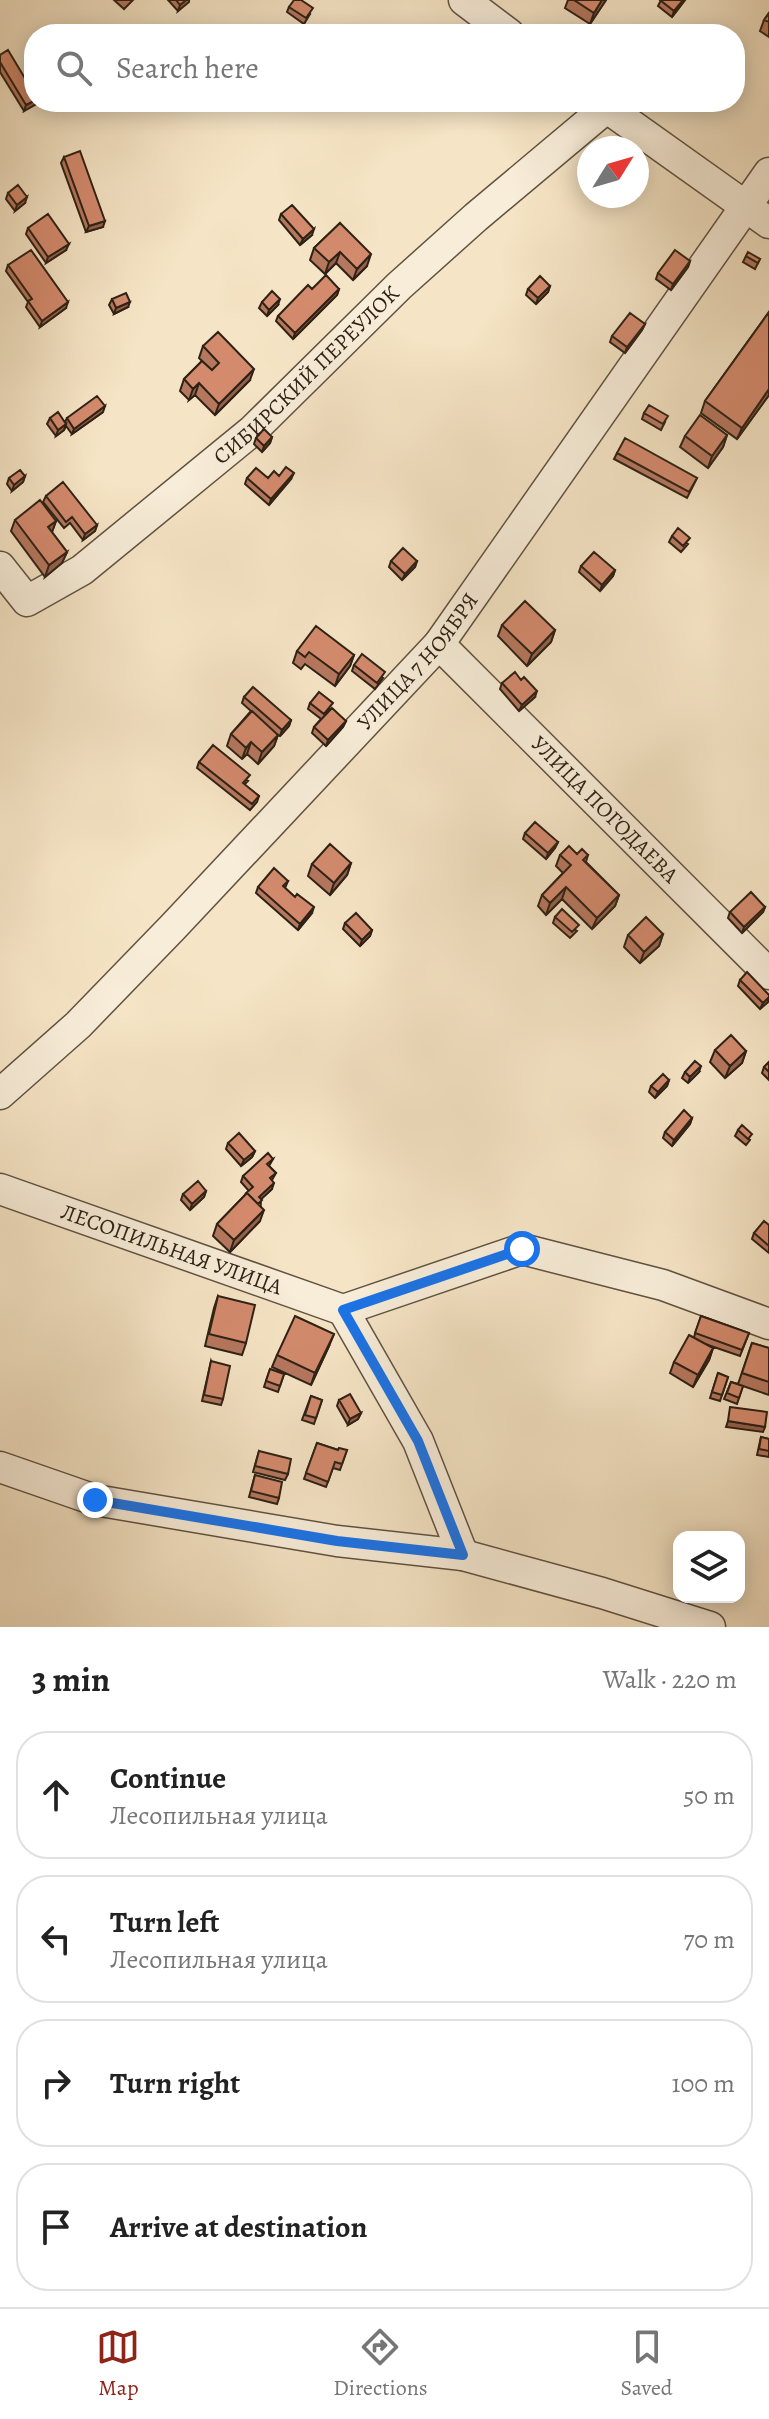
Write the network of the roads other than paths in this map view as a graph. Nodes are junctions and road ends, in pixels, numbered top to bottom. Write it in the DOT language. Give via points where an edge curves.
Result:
graph roads {
  1 [pos="464,0"];
  2 [pos="496,24"];
  3 [pos="595,112"];
  4 [pos="613,112"];
  5 [pos="769,173"];
  6 [pos="758,215"];
  7 [pos="0,567"];
  8 [pos="439,644"];
  9 [pos="769,974"];
  10 [pos="0,1094"];
  11 [pos="0,1189"];
  12 [pos="343,1310"];
  13 [pos="769,1324"];
  14 [pos="0,1467"];
  15 [pos="463,1555"];
  16 [pos="710,1627"];
  1 -- 2 [label="street"];
  3 -- 7 [label="street, СИБИРСКИЙ ПЕРЕУЛОК" via="399,286 253,430 82,570 27,601"];
  4 -- 6 [label="street"];
  5 -- 6 [label="street, УЛИЦА 7 НОЯБРЯ"];
  6 -- 8 [label="street, УЛИЦА 7 НОЯБРЯ"];
  8 -- 9 [label="street, УЛИЦА ПОГОДАЕВА"];
  8 -- 10 [label="street, УЛИЦА 7 НОЯБРЯ" via="78,1025"];
  11 -- 12 [label="street, ЛЕСОПИЛЬНАЯ УЛИЦА"];
  12 -- 13 [label="street" via="522,1249 663,1285"];
  12 -- 15 [label="street" via="418,1441"];
  14 -- 15 [label="street" via="95,1500 337,1541"];
  15 -- 16 [label="street"];
}
